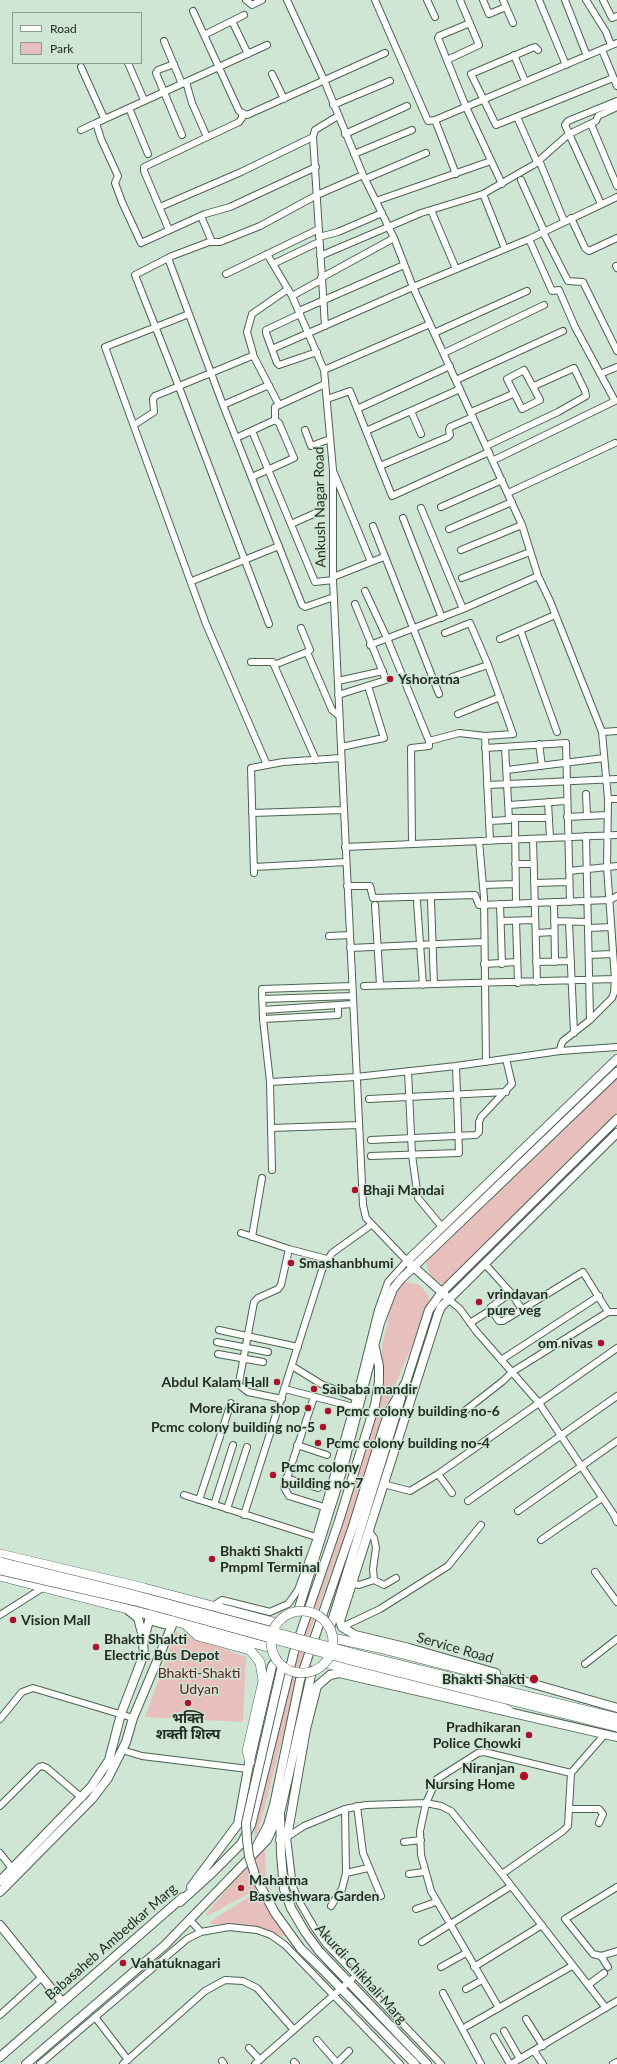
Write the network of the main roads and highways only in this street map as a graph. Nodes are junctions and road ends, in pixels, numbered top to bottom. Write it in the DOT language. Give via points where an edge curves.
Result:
graph roads {
  1 [pos="617,1060"];
  2 [pos="617,1072"];
  3 [pos="617,1119"];
  4 [pos="617,1132"];
  5 [pos="414,1267"];
  6 [pos="442,1292"];
  7 [pos="448,1299"];
  8 [pos="374,1345"];
  9 [pos="406,1382"];
  10 [pos="0,1554"];
  11 [pos="0,1562"];
  12 [pos="0,1570"];
  13 [pos="0,1576"];
  14 [pos="157,1591"];
  15 [pos="182,1597"];
  16 [pos="124,1608"];
  17 [pos="298,1611"];
  18 [pos="150,1617"];
  19 [pos="173,1623"];
  20 [pos="277,1623"];
  21 [pos="185,1624"];
  22 [pos="330,1628"];
  23 [pos="333,1638"];
  24 [pos="143,1642"];
  25 [pos="271,1648"];
  26 [pos="141,1661"];
  27 [pos="279,1663"];
  28 [pos="325,1663"];
  29 [pos="154,1666"];
  30 [pos="312,1672"];
  31 [pos="522,1680"];
  32 [pos="617,1708"];
  33 [pos="509,1711"];
  34 [pos="617,1718"];
  35 [pos="617,1727"];
  36 [pos="617,1737"];
  37 [pos="249,1765"];
  38 [pos="280,1809"];
  39 [pos="284,1839"];
  40 [pos="252,1855"];
  41 [pos="15,1872"];
  42 [pos="0,1881"];
  43 [pos="0,1892"];
  44 [pos="180,1902"];
  45 [pos="0,1925"];
  46 [pos="62,2002"];
  47 [pos="0,2057"];
  48 [pos="26,2064"];
  49 [pos="415,2064"];
  50 [pos="428,2064"];
  1 -- 5 [label="main road" via="407,1260"];
  2 -- 5 [label="main road"];
  3 -- 6 [label="main road"];
  4 -- 7 [label="main road"];
  5 -- 6 [label="main road"];
  5 -- 8 [label="main road" via="393,1289"];
  6 -- 7 [label="main road"];
  6 -- 9 [label="main road" via="429,1310"];
  7 -- 31 [label="main road, Service Road" via="438,1314 340,1621 342,1627 354,1635"];
  8 -- 17 [label="main road" via="343,1468 327,1523 319,1537"];
  8 -- 44 [label="main road" via="379,1366 375,1405 294,1652 251,1825 241,1844"];
  9 -- 22 [label="main road"];
  9 -- 40 [label="main road" via="384,1426 300,1680 274,1805 268,1825"];
  10 -- 14 [label="highway"];
  11 -- 34 [label="highway, bridge"];
  12 -- 35 [label="highway, bridge" via="136,1601 342,1658"];
  13 -- 16 [label="highway"];
  14 -- 15 [label="highway"];
  14 -- 18 [label="main road"];
  15 -- 19 [label="main road"];
  15 -- 20 [label="highway"];
  16 -- 18 [label="highway"];
  16 -- 24 [label="main road" via="138,1618"];
  17 -- 20 [label="highway, bridge" via="286,1615"];
  17 -- 22 [label="highway, bridge" via="317,1614"];
  18 -- 19 [label="highway"];
  18 -- 24 [label="main road"];
  19 -- 21 [label="highway"];
  19 -- 29 [label="main road"];
  20 -- 25 [label="highway, bridge" via="272,1635"];
  21 -- 25 [label="highway"];
  21 -- 37 [label="highway" via="198,1636 250,1650 260,1662 263,1681 247,1751"];
  22 -- 23 [label="highway, bridge"];
  23 -- 28 [label="highway, bridge" via="332,1651"];
  23 -- 31 [label="highway" via="504,1680"];
  24 -- 26 [label="main road" via="144,1654"];
  25 -- 27 [label="highway, bridge"];
  26 -- 29 [label="main road"];
  26 -- 41 [label="main road" via="121,1714 109,1760 100,1776"];
  27 -- 30 [label="highway, bridge" via="296,1672"];
  27 -- 37 [label="main road, Babasaheb Ambedkar Marg" via="272,1666"];
  27 -- 49 [label="main road, Akurdi Chikhali Marg, bridge" via="246,1823 249,1856 256,1878 272,1907 301,1949"];
  28 -- 30 [label="highway, bridge"];
  28 -- 33 [label="highway" via="495,1703"];
  29 -- 41 [label="main road" via="122,1750 108,1778 92,1799"];
  30 -- 38 [label="main road"];
  31 -- 32 [label="main road, Service Road"];
  33 -- 36 [label="main road"];
  33 -- 39 [label="main road, Akurdi Chikhali Marg" via="464,1703 339,1673 330,1676 317,1686"];
  37 -- 44 [label="main road, Babasaheb Ambedkar Marg" via="238,1824"];
  38 -- 39 [label="main road"];
  38 -- 40 [label="main road" via="267,1840"];
  39 -- 50 [label="main road, Akurdi Chikhali Marg" via="282,1880 289,1903 312,1943"];
  40 -- 48 [label="main road" via="165,1945"];
  41 -- 42 [label="main road"];
  41 -- 43 [label="main road"];
  44 -- 46 [label="main road, Babasaheb Ambedkar Marg"];
  45 -- 46 [label="main road"];
  46 -- 47 [label="main road, Babasaheb Ambedkar Marg"];
}
